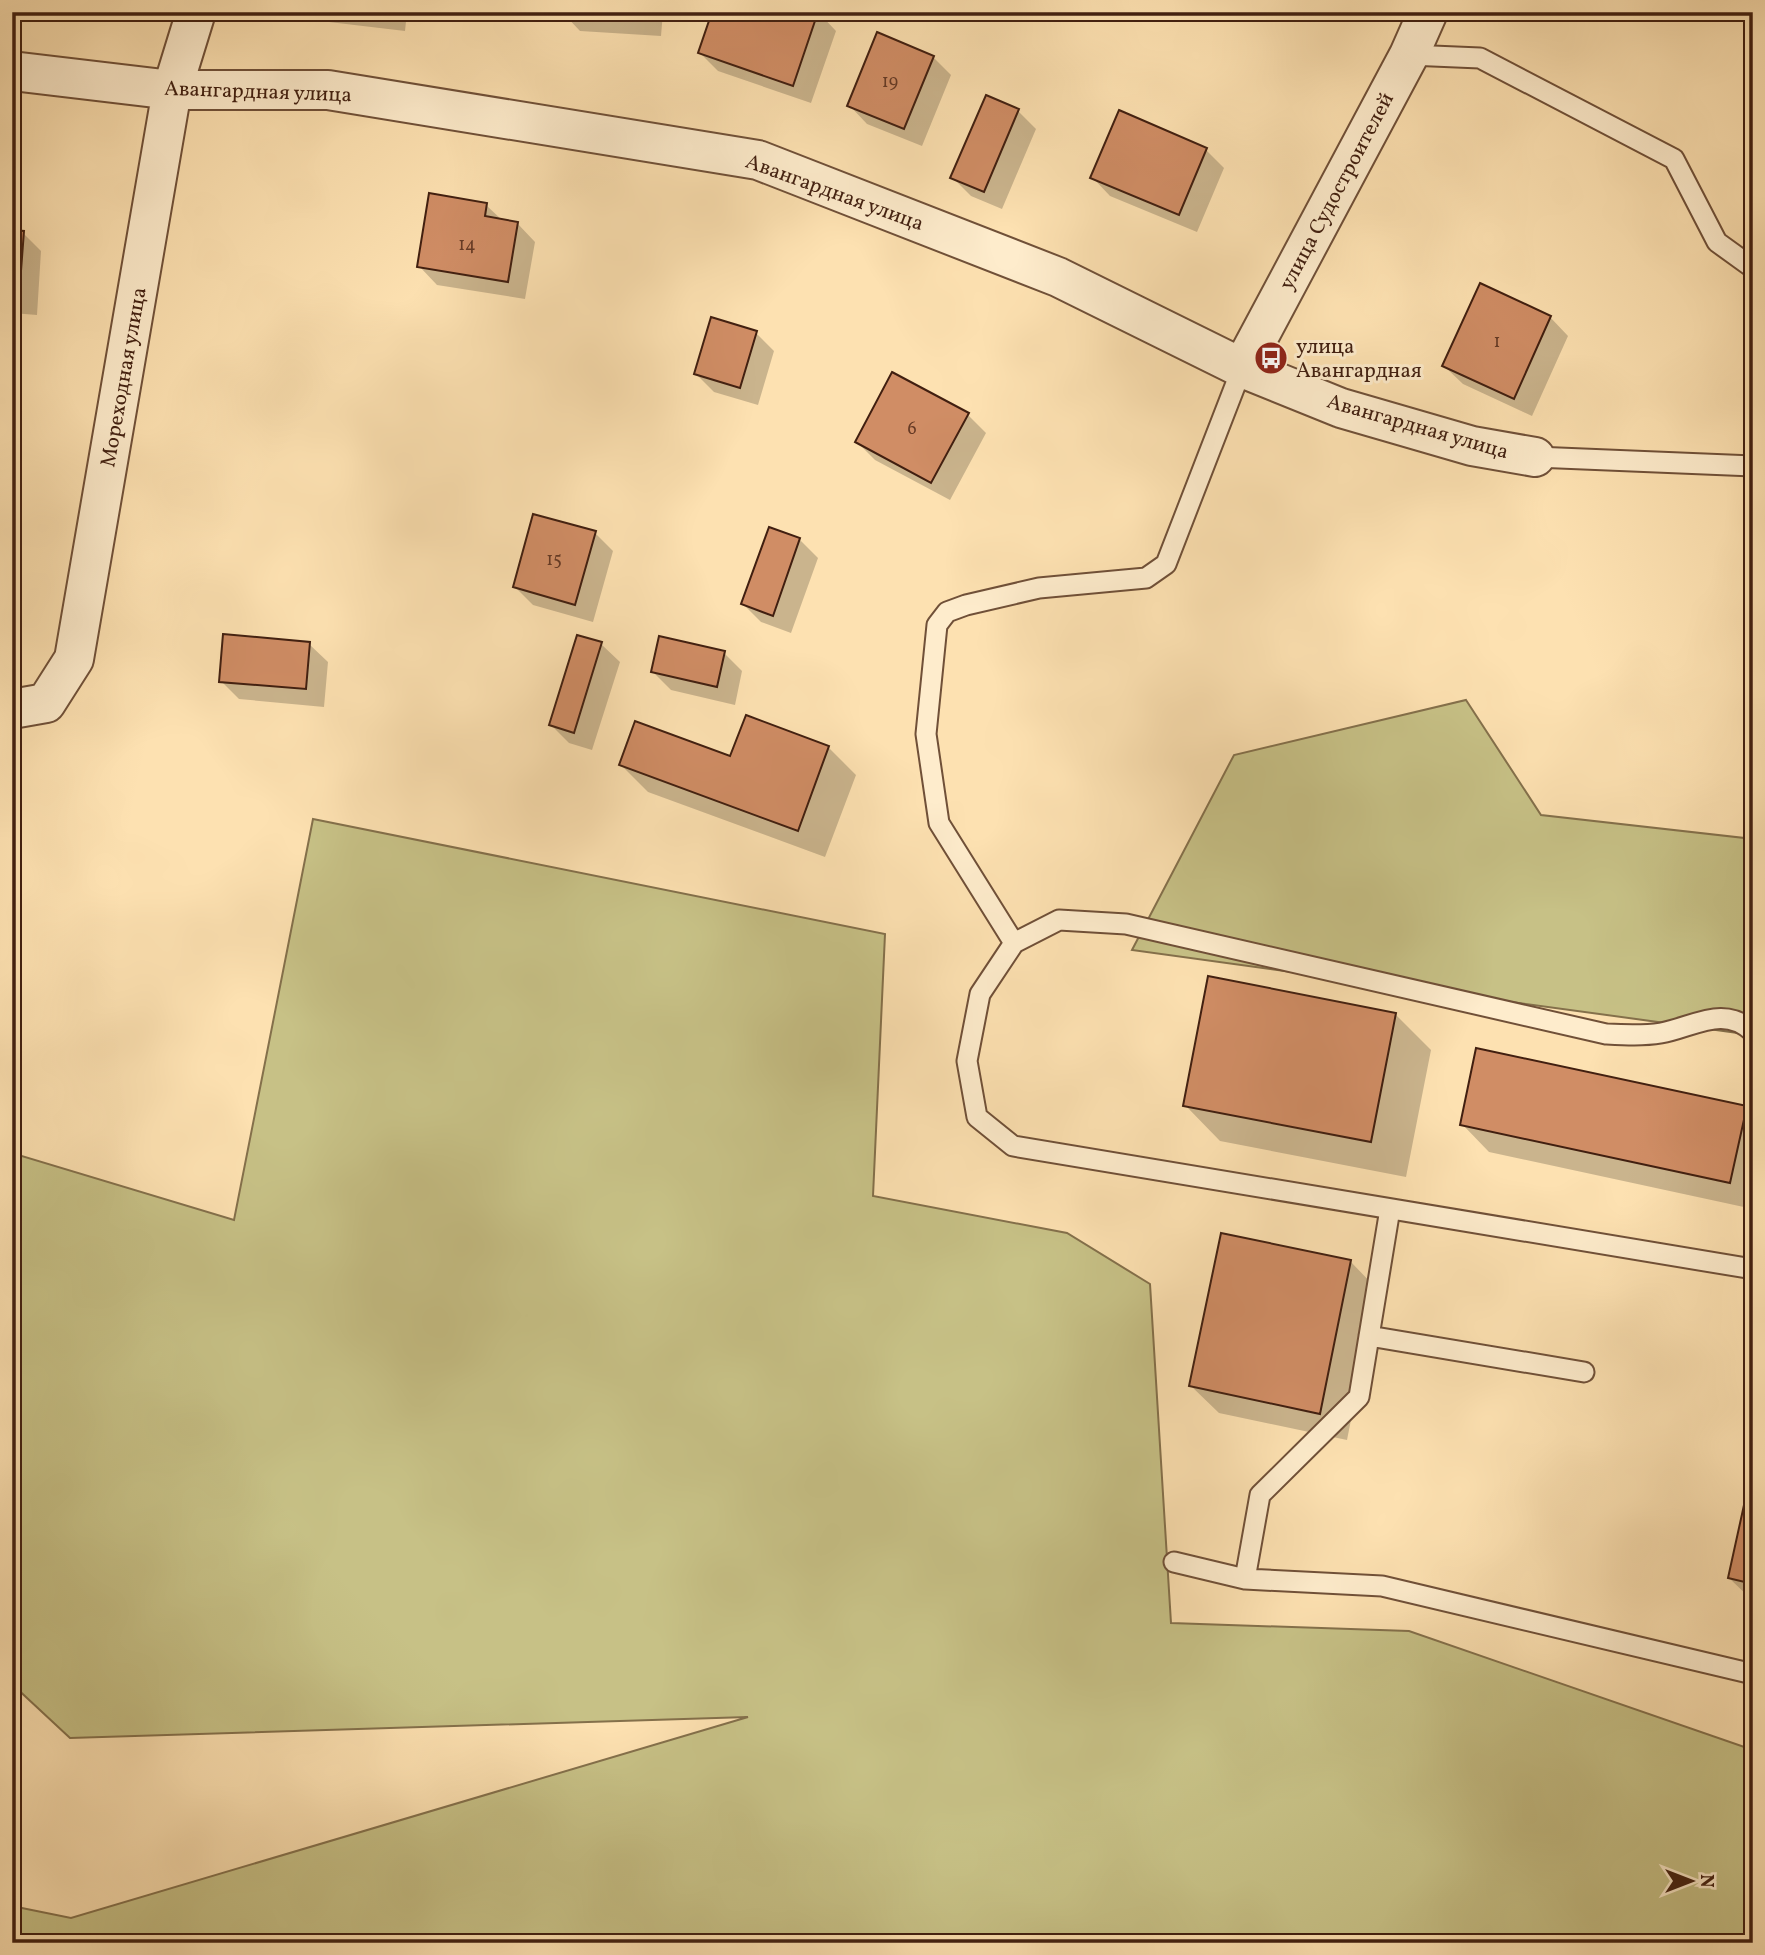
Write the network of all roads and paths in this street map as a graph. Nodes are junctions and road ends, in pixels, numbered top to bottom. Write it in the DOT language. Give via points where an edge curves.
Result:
graph roads {
  1 [pos="196,12"];
  2 [pos="1428,12"];
  3 [pos="1409,55"];
  4 [pos="12,71"];
  5 [pos="172,90"];
  6 [pos="1753,268"];
  7 [pos="1242,368"];
  8 [pos="1535,457"];
  9 [pos="1753,466"];
  10 [pos="12,709"];
  11 [pos="1014,943"];
  12 [pos="1753,1032"];
  13 [pos="1390,1209"];
  14 [pos="1753,1269"];
  15 [pos="1369,1336"];
  16 [pos="1584,1372"];
  17 [pos="1174,1562"];
  18 [pos="1245,1579"];
  19 [pos="1753,1674"];
  1 -- 5 [label="street, Мореходная улица"];
  2 -- 3 [label="street, улица Судостроителей"];
  3 -- 6 [label="lane" via="1480,58 1674,159 1717,242"];
  3 -- 7 [label="street, улица Судостроителей"];
  4 -- 5 [label="street, Авангардная улица"];
  5 -- 7 [label="street, Авангардная улица" via="328,90 758,160 1058,277"];
  5 -- 10 [label="street, Мореходная улица" via="74,659 46,703"];
  7 -- 8 [label="street, Авангардная улица" via="1341,408 1472,446"];
  7 -- 11 [label="lane" via="1166,564 1146,578 1039,588 966,605 947,612 937,625 926,734 939,823"];
  8 -- 9 [label="lane"];
  11 -- 12 [label="lane" via="1059,920 1126,924 1606,1034 1661,1033 1730,1017"];
  11 -- 13 [label="lane" via="980,994 967,1061 977,1117 1013,1146"];
  13 -- 14 [label="lane"];
  13 -- 15 [label="lane"];
  15 -- 16 [label="lane"];
  15 -- 18 [label="lane" via="1359,1397 1260,1496"];
  17 -- 18 [label="lane"];
  18 -- 19 [label="lane" via="1381,1587"];
}
